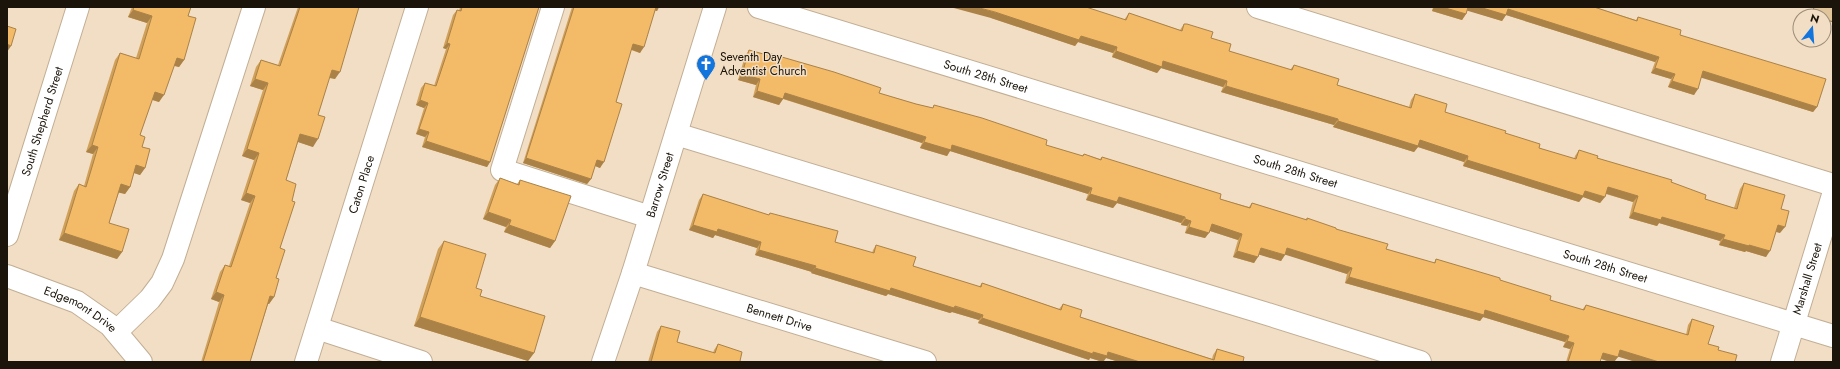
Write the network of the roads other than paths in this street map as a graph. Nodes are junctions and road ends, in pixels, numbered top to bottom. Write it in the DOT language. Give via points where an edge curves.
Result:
graph roads {
  1 [pos="78,7"];
  2 [pos="254,7"];
  3 [pos="417,7"];
  4 [pos="553,7"];
  5 [pos="715,7"];
  6 [pos="759,7"];
  7 [pos="1258,7"];
  8 [pos="1825,7"];
  9 [pos="1833,10"];
  10 [pos="676,134"];
  11 [pos="1833,185"];
  12 [pos="1833,195"];
  13 [pos="650,217"];
  14 [pos="7,235"];
  15 [pos="633,273"];
  16 [pos="7,276"];
  17 [pos="1794,324"];
  18 [pos="317,328"];
  19 [pos="116,332"];
  20 [pos="1833,336"];
  21 [pos="141,362"];
  22 [pos="306,362"];
  23 [pos="421,362"];
  24 [pos="603,362"];
  25 [pos="925,362"];
  26 [pos="1420,362"];
  27 [pos="1782,362"];
  1 -- 14 [label="street, South Shepherd Street"];
  2 -- 19 [label="street" via="173,260 162,283 150,299"];
  3 -- 18 [label="street, Caton Place"];
  4 -- 13 [label="street" via="502,170"];
  5 -- 10 [label="street, Barrow Street"];
  6 -- 17 [label="street, South 28th Street"];
  7 -- 11 [label="street"];
  8 -- 9 [label="main road"];
  10 -- 13 [label="street, Barrow Street"];
  10 -- 26 [label="street"];
  12 -- 17 [label="street, Marshall Street"];
  13 -- 15 [label="street, Barrow Street"];
  15 -- 24 [label="street, Barrow Street"];
  15 -- 25 [label="street, Bennett Drive"];
  16 -- 19 [label="street, Edgemont Drive" via="77,302"];
  17 -- 20 [label="street, South 28th Street"];
  17 -- 27 [label="street, Marshall Street"];
  18 -- 22 [label="street, Caton Place"];
  18 -- 23 [label="street"];
  19 -- 21 [label="street, Edgemont Drive"];
}
